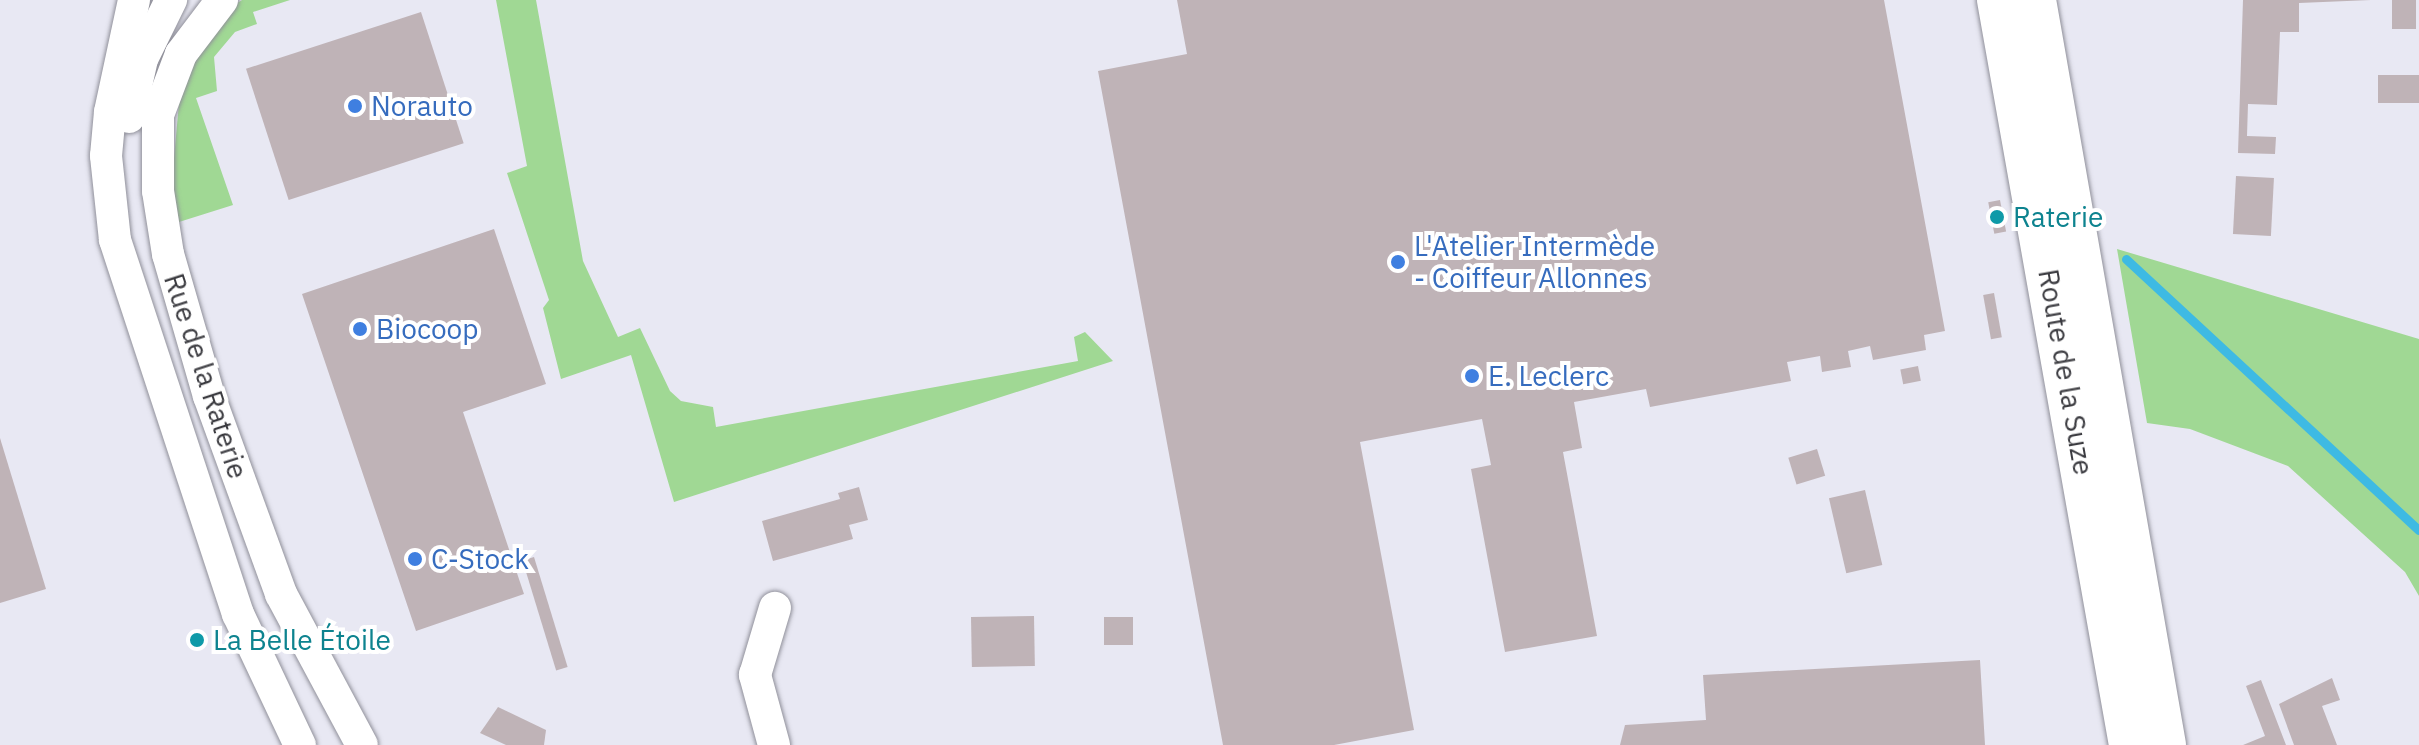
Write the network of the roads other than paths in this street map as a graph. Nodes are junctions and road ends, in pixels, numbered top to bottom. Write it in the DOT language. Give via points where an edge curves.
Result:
graph roads {
  1 [pos="134,0"];
  2 [pos="171,0"];
  3 [pos="222,0"];
  4 [pos="1999,0"];
  5 [pos="2034,0"];
  6 [pos="135,259"];
  7 [pos="775,608"];
  8 [pos="300,745"];
  9 [pos="362,745"];
  10 [pos="774,745"];
  11 [pos="2131,745"];
  12 [pos="2164,745"];
  1 -- 8 [label="street, Rue de la Raterie" via="106,156 115,240 238,614"];
  2 -- 6 [label="street, Rue de la Raterie" via="150,38 130,112 126,171"];
  3 -- 9 [label="street, Rue de la Raterie" via="181,54 158,115 158,191 168,254 209,396 281,594"];
  4 -- 11 [label="main road, Route de la Suze"];
  5 -- 12 [label="main road, Route de la Suze"];
  7 -- 10 [label="street" via="755,675"];
}
